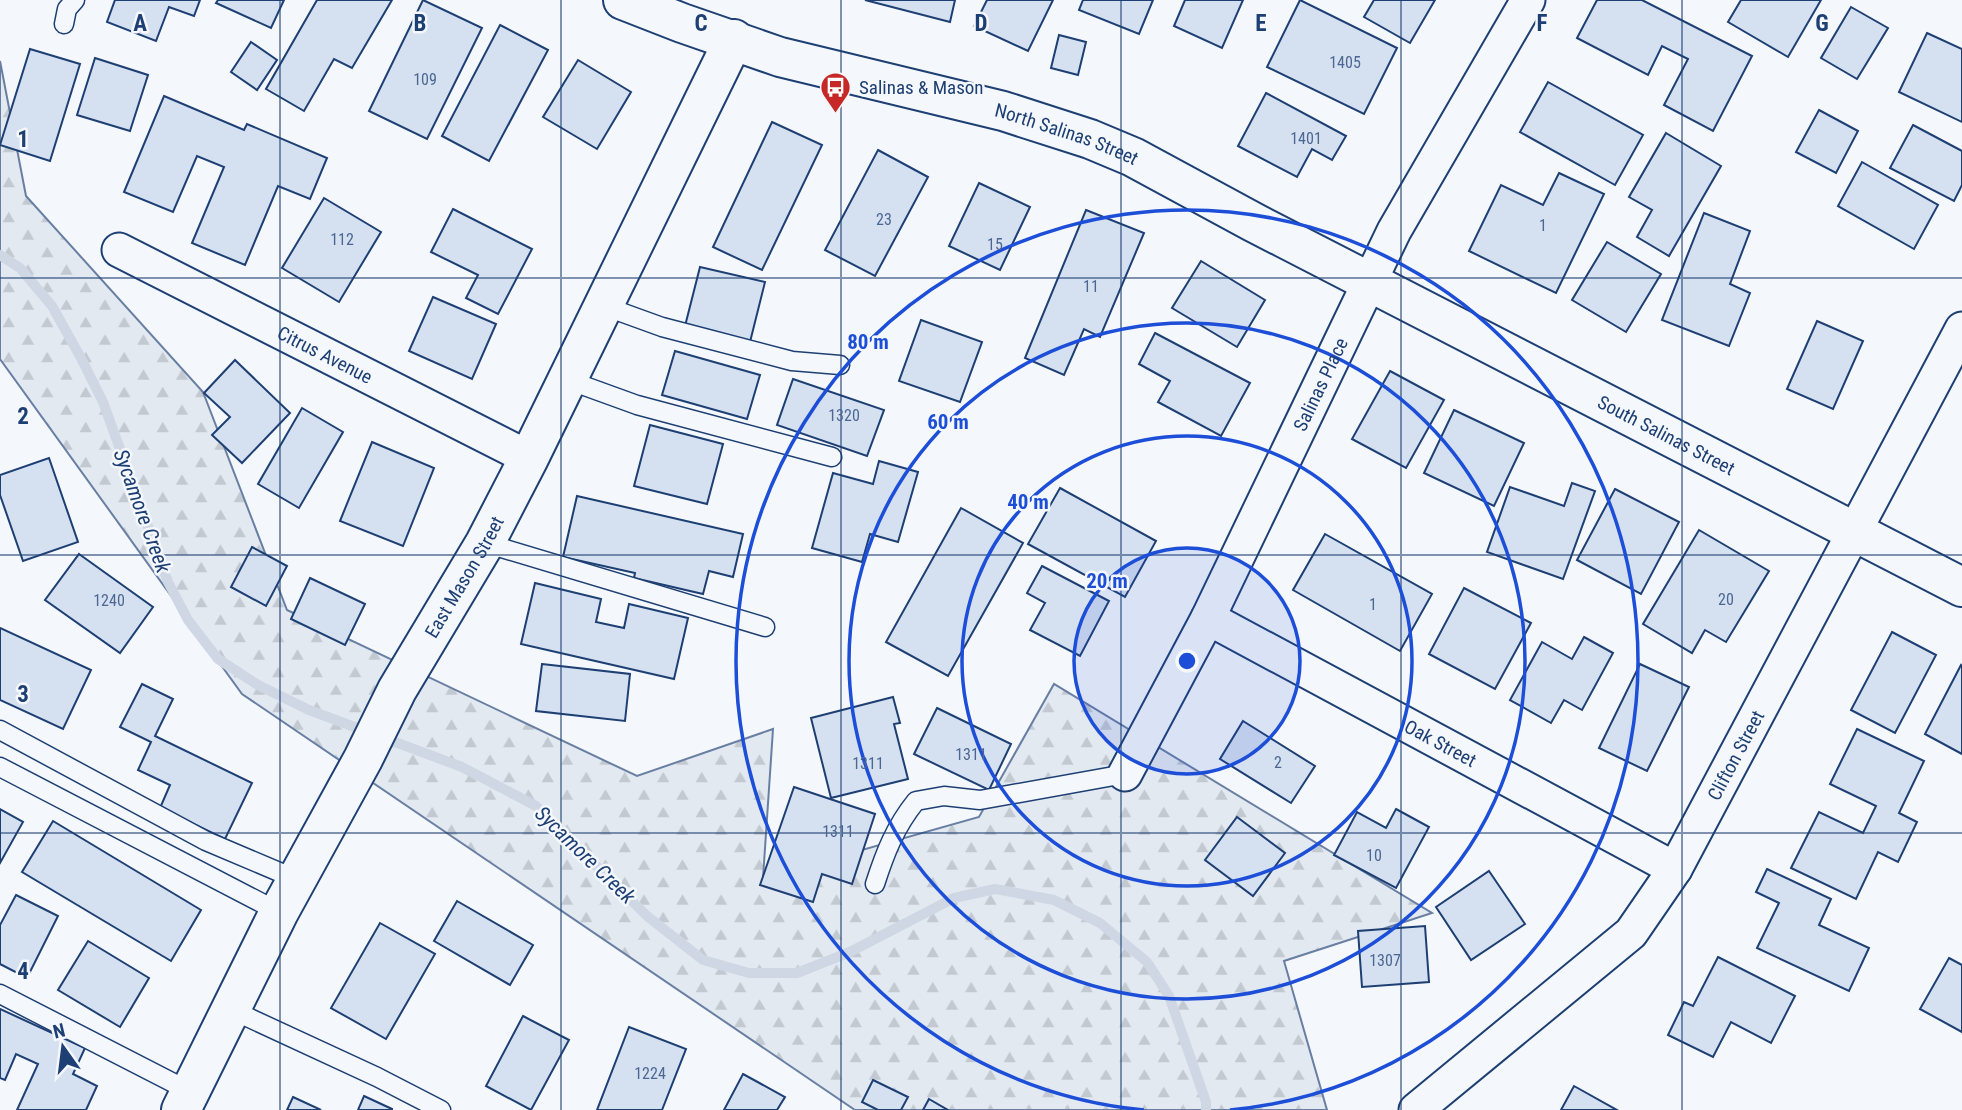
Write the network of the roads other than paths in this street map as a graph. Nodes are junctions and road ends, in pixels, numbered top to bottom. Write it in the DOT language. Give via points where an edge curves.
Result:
graph roads {
  1 [pos="75,0"];
  2 [pos="623,0"];
  3 [pos="1528,0"];
  4 [pos="64,24"];
  5 [pos="734,39"];
  6 [pos="119,250"];
  7 [pos="1370,282"];
  8 [pos="604,306"];
  9 [pos="1962,328"];
  10 [pos="841,365"];
  11 [pos="568,380"];
  12 [pos="832,457"];
  13 [pos="529,458"];
  14 [pos="1854,533"];
  15 [pos="485,543"];
  16 [pos="1962,587"];
  17 [pos="1208,618"];
  18 [pos="765,627"];
  19 [pos="0,730"];
  20 [pos="0,766"];
  21 [pos="1125,774"];
  22 [pos="1675,869"];
  23 [pos="875,884"];
  24 [pos="288,896"];
  25 [pos="0,994"];
  26 [pos="230,1009"];
  27 [pos="186,1101"];
  28 [pos="441,1110"];
  29 [pos="1416,1110"];
  1 -- 4 [label="lane" via="67,9"];
  2 -- 5 [label="main road, North Salinas Street"];
  3 -- 7 [label="street, Salinas Place" via="1394,231"];
  5 -- 7 [label="main road, North Salinas Street" via="780,57 1003,111 1090,139 1133,157"];
  5 -- 8 [label="main road, East Mason Street"];
  6 -- 13 [label="street, Citrus Avenue"];
  7 -- 14 [label="main road, South Salinas Street"];
  7 -- 17 [label="street, Salinas Place"];
  8 -- 10 [label="lane" via="662,327 792,361"];
  8 -- 11 [label="main road, East Mason Street"];
  9 -- 14 [label="street, Clifton Street"];
  11 -- 12 [label="lane" via="638,405"];
  11 -- 13 [label="main road, East Mason Street"];
  13 -- 15 [label="main road, East Mason Street"];
  14 -- 16 [label="main road, South Salinas Street"];
  14 -- 22 [label="street, Clifton Street"];
  15 -- 18 [label="lane"];
  15 -- 24 [label="main road, East Mason Street" via="397,690"];
  17 -- 21 [label="street, Salinas Place"];
  17 -- 22 [label="street, Oak Street"];
  19 -- 24 [label="lane" via="206,841"];
  20 -- 24 [label="lane"];
  21 -- 23 [label="lane" via="980,800 944,796 916,801 899,821"];
  22 -- 29 [label="street, Clifton Street" via="1631,933"];
  24 -- 26 [label="main road, East Mason Street"];
  25 -- 27 [label="lane"];
  26 -- 27 [label="main road, East Mason Street"];
  26 -- 28 [label="lane"];
}
